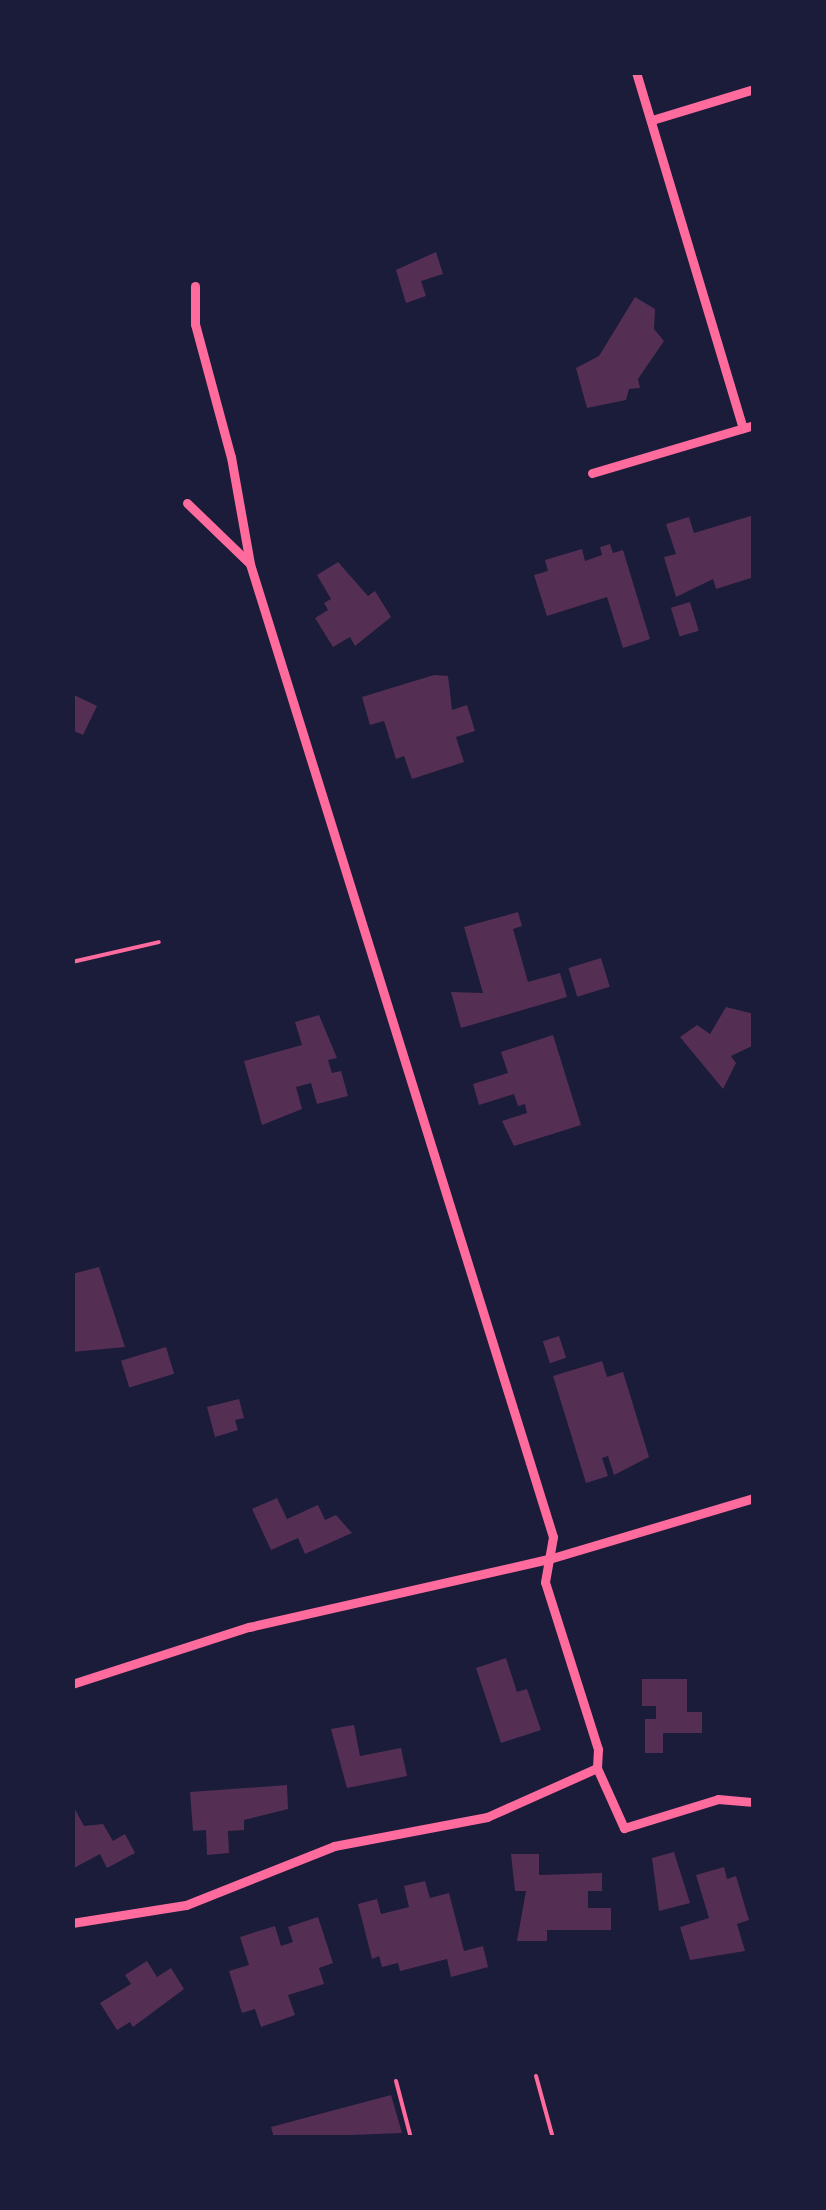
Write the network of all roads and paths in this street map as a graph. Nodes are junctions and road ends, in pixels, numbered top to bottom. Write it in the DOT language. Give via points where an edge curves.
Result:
graph roads {
  1 [pos="636,72"];
  2 [pos="754,89"];
  3 [pos="652,120"];
  4 [pos="195,286"];
  5 [pos="748,426"];
  6 [pos="592,473"];
  7 [pos="187,503"];
  8 [pos="250,564"];
  9 [pos="159,942"];
  10 [pos="72,962"];
  11 [pos="754,1498"];
  12 [pos="549,1559"];
  13 [pos="72,1684"];
  14 [pos="596,1768"];
  15 [pos="754,1802"];
  16 [pos="72,1923"];
  17 [pos="536,2076"];
  18 [pos="396,2081"];
  19 [pos="411,2138"];
  20 [pos="552,2138"];
  1 -- 3 [label="street"];
  2 -- 3 [label="street"];
  3 -- 5 [label="street"];
  4 -- 8 [label="street" via="195,324 231,457"];
  5 -- 6 [label="street"];
  7 -- 8 [label="street"];
  8 -- 12 [label="street" via="552,1538"];
  9 -- 10 [label="lane"];
  11 -- 12 [label="street"];
  12 -- 13 [label="street" via="249,1627"];
  12 -- 14 [label="street" via="545,1582 598,1749"];
  14 -- 15 [label="street" via="624,1828 718,1799"];
  14 -- 16 [label="street" via="486,1817 334,1846 186,1904"];
  17 -- 20 [label="lane"];
  18 -- 19 [label="lane"];
}
